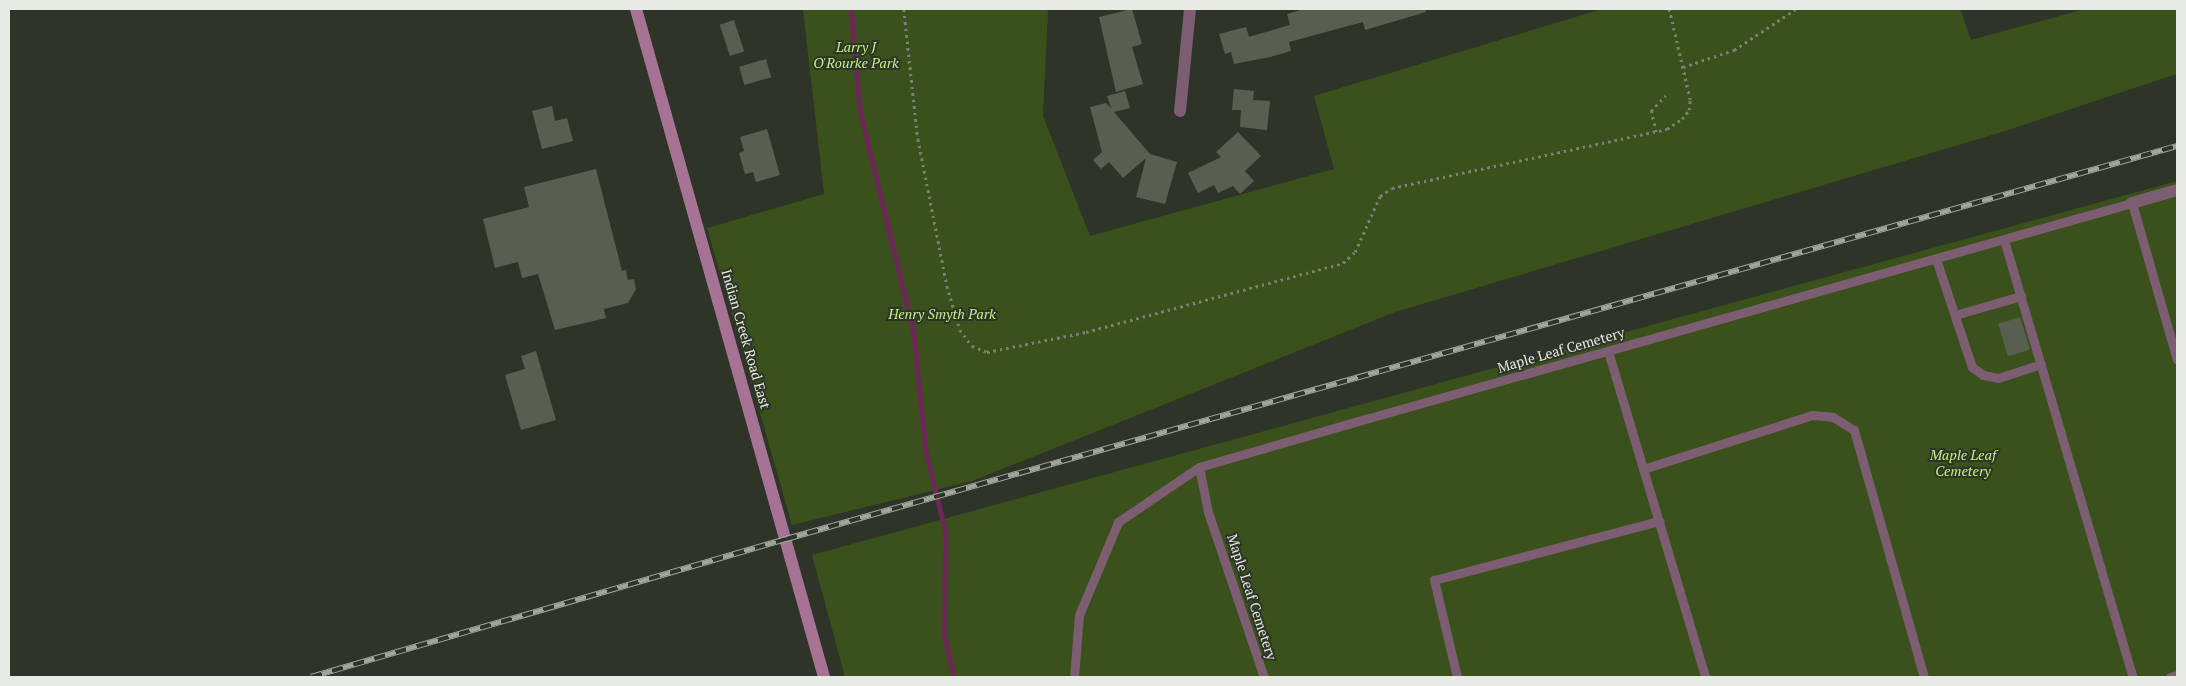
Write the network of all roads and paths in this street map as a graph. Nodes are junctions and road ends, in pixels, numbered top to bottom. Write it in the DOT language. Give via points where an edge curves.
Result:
graph roads {
  1 [pos="636,9"];
  2 [pos="904,9"];
  3 [pos="1190,9"];
  4 [pos="1669,9"];
  5 [pos="1796,9"];
  6 [pos="1683,67"];
  7 [pos="1665,96"];
  8 [pos="1180,111"];
  9 [pos="1656,132"];
  10 [pos="2177,190"];
  11 [pos="2132,202"];
  12 [pos="2004,240"];
  13 [pos="1936,259"];
  14 [pos="2021,296"];
  15 [pos="1955,315"];
  16 [pos="1608,351"];
  17 [pos="2177,360"];
  18 [pos="2041,364"];
  19 [pos="1199,467"];
  20 [pos="1643,469"];
  21 [pos="1659,521"];
  22 [pos="2177,675"];
  23 [pos="824,677"];
  24 [pos="1074,677"];
  25 [pos="1264,677"];
  26 [pos="1457,677"];
  27 [pos="1704,677"];
  28 [pos="1924,677"];
  29 [pos="2133,677"];
  30 [pos="2170,677"];
  1 -- 23 [label="main road, Indian Creek Road East"];
  2 -- 9 [label="path" via="918,139 947,286 960,330 972,346 987,352 1086,332 1343,263 1355,252 1380,196 1392,188"];
  3 -- 8 [label="street"];
  4 -- 6 [label="path"];
  5 -- 6 [label="path" via="1734,50"];
  6 -- 9 [label="path" via="1689,110 1682,120"];
  7 -- 9 [label="path" via="1651,111"];
  10 -- 11 [label="street"];
  11 -- 12 [label="lane, Maple Leaf Cemetery"];
  11 -- 17 [label="lane"];
  12 -- 13 [label="lane, Maple Leaf Cemetery"];
  12 -- 14 [label="lane"];
  13 -- 15 [label="lane"];
  13 -- 16 [label="lane, Maple Leaf Cemetery"];
  14 -- 15 [label="lane"];
  14 -- 18 [label="lane"];
  15 -- 18 [label="lane" via="1972,367 1983,375 1998,378"];
  16 -- 19 [label="lane, Maple Leaf Cemetery"];
  16 -- 20 [label="lane"];
  18 -- 29 [label="lane"];
  19 -- 24 [label="lane, Maple Leaf Cemetery" via="1118,522 1080,615"];
  19 -- 25 [label="lane, Maple Leaf Cemetery" via="1208,512"];
  20 -- 21 [label="lane"];
  20 -- 28 [label="lane" via="1812,415 1834,417 1854,430"];
  21 -- 26 [label="lane" via="1434,580"];
  21 -- 27 [label="lane"];
  22 -- 30 [label="lane"];
}
